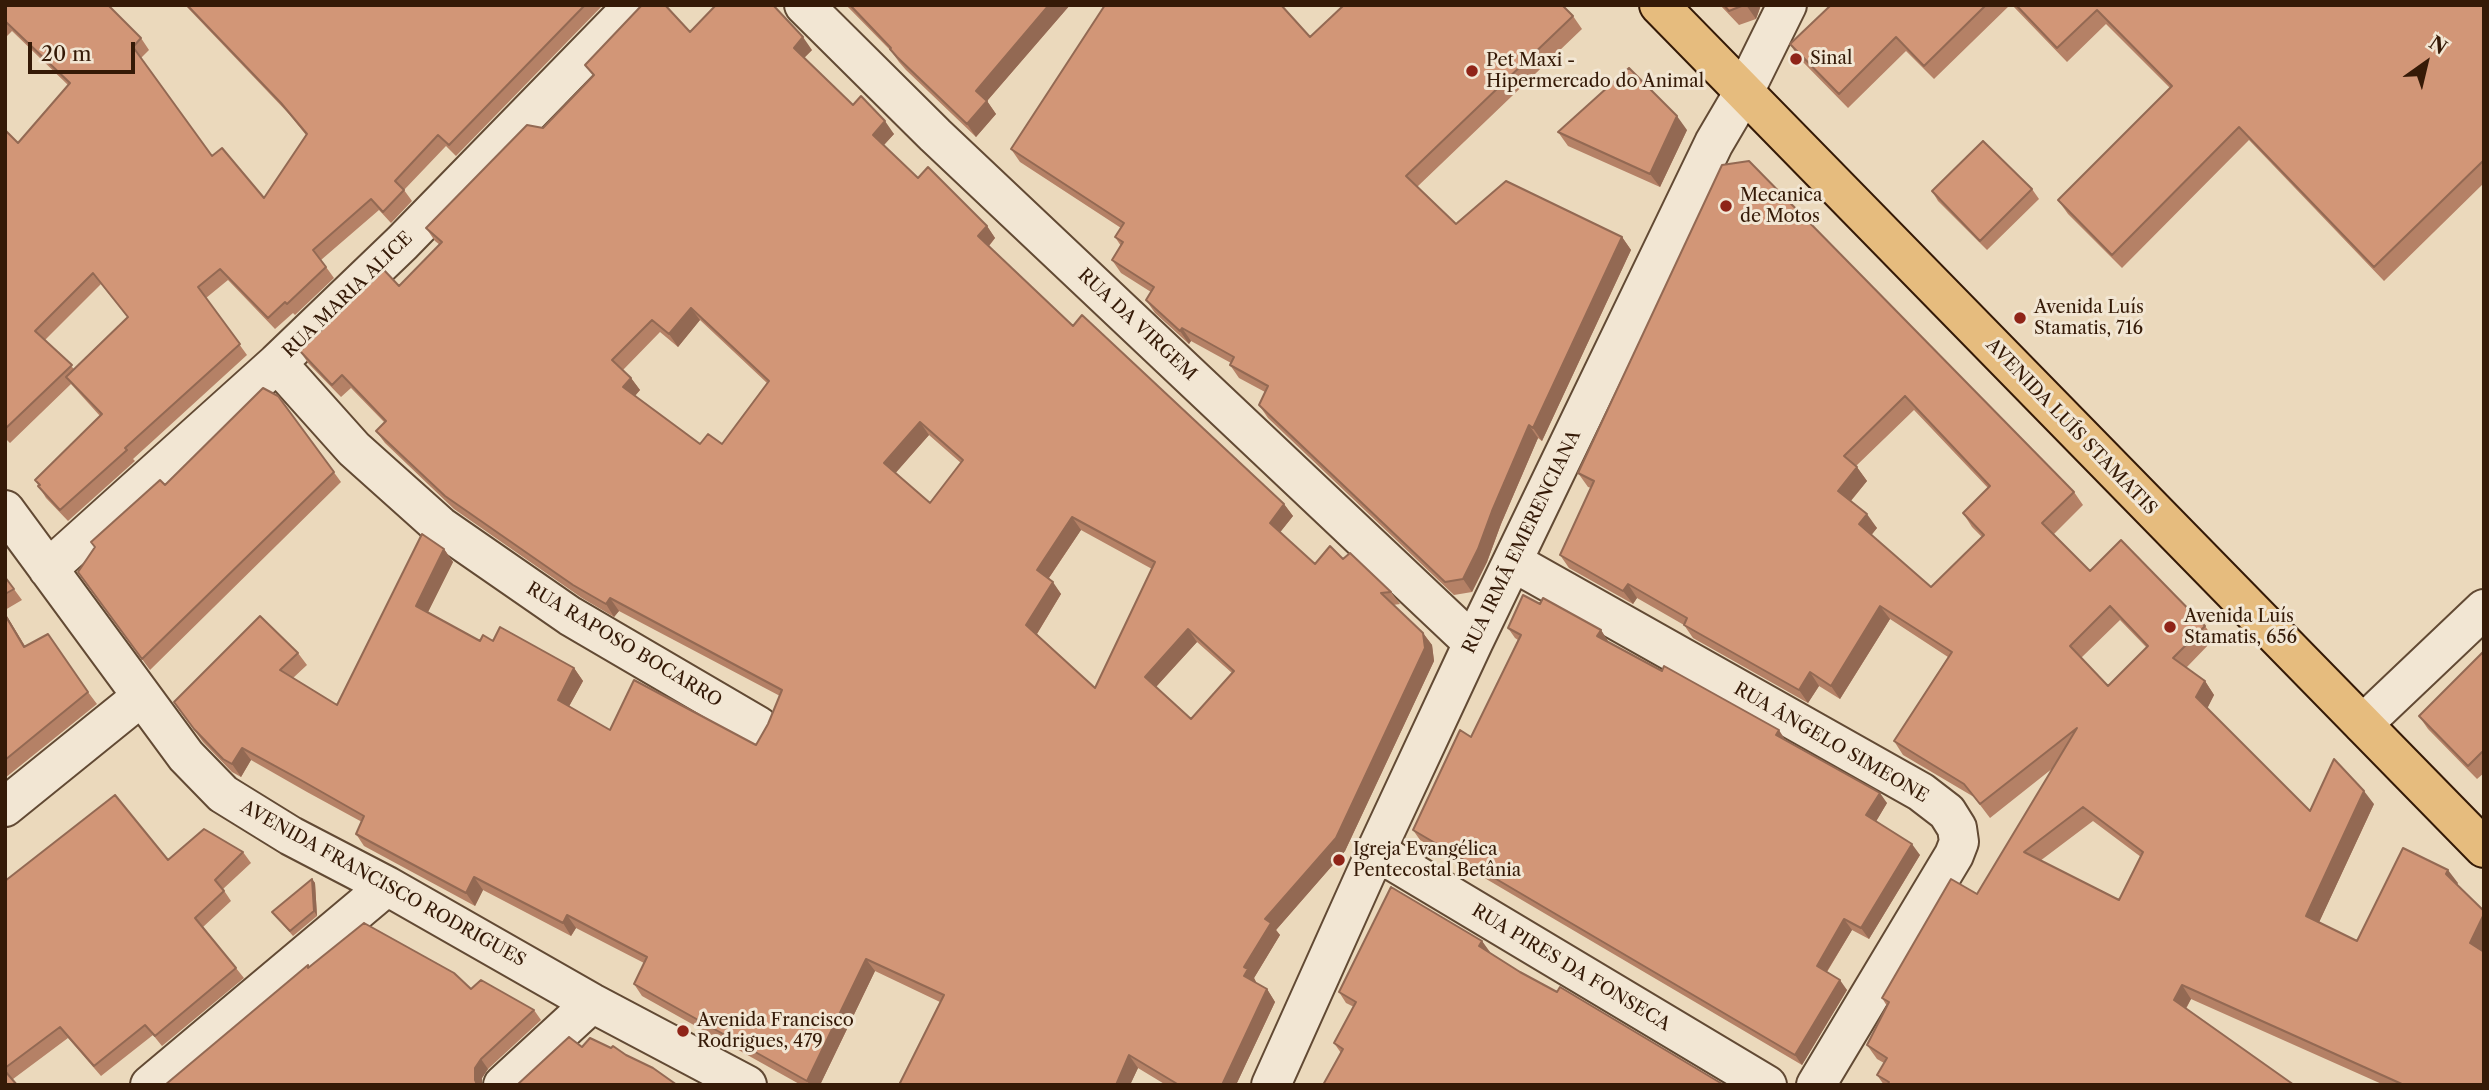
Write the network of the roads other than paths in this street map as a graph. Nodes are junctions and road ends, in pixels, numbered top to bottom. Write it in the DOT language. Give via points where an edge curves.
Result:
graph roads {
  1 [pos="634,5"];
  2 [pos="804,5"];
  3 [pos="1659,5"];
  4 [pos="1787,5"];
  5 [pos="1744,92"];
  6 [pos="277,363"];
  7 [pos="5,510"];
  8 [pos="1513,562"];
  9 [pos="48,569"];
  10 [pos="2484,609"];
  11 [pos="1473,643"];
  12 [pos="141,697"];
  13 [pos="2363,724"];
  14 [pos="758,726"];
  15 [pos="5,807"];
  16 [pos="2484,848"];
  17 [pos="1376,851"];
  18 [pos="387,886"];
  19 [pos="592,1003"];
  20 [pos="742,1084"];
  21 [pos="150,1085"];
  22 [pos="503,1085"];
  23 [pos="1272,1085"];
  24 [pos="1767,1085"];
  25 [pos="1816,1085"];
  1 -- 6 [label="street, RUA MARIA ALICE" via="402,243"];
  2 -- 11 [label="street, RUA DA VIRGEM" via="935,135"];
  3 -- 5 [label="main road, AVENIDA LUÍS STAMATIS"];
  4 -- 5 [label="street, RUA IRMÃ EMERENCIANA"];
  5 -- 8 [label="street, RUA IRMÃ EMERENCIANA" via="1714,143"];
  5 -- 13 [label="main road, AVENIDA LUÍS STAMATIS"];
  6 -- 9 [label="street, RUA MARIA ALICE"];
  6 -- 14 [label="street, RUA RAPOSO BOCARRO" via="354,449 440,526 570,616"];
  7 -- 9 [label="street, AVENIDA FRANCISCO RODRIGUES"];
  8 -- 11 [label="street, RUA IRMÃ EMERENCIANA"];
  8 -- 25 [label="street, RUA ÂNGELO SIMEONE" via="1921,792 1947,812 1957,828 1959,842 1954,855"];
  9 -- 12 [label="street, AVENIDA FRANCISCO RODRIGUES"];
  10 -- 13 [label="street"];
  11 -- 17 [label="street, RUA IRMÃ EMERENCIANA"];
  12 -- 15 [label="street"];
  12 -- 18 [label="street, AVENIDA FRANCISCO RODRIGUES" via="186,756 223,794"];
  13 -- 16 [label="main road, AVENIDA LUÍS STAMATIS"];
  17 -- 23 [label="street, RUA IRMÃ EMERENCIANA"];
  17 -- 24 [label="street, RUA PIRES DA FONSECA"];
  18 -- 19 [label="street, AVENIDA FRANCISCO RODRIGUES"];
  18 -- 21 [label="street"];
  19 -- 20 [label="street, AVENIDA FRANCISCO RODRIGUES"];
  19 -- 22 [label="street"];
}
